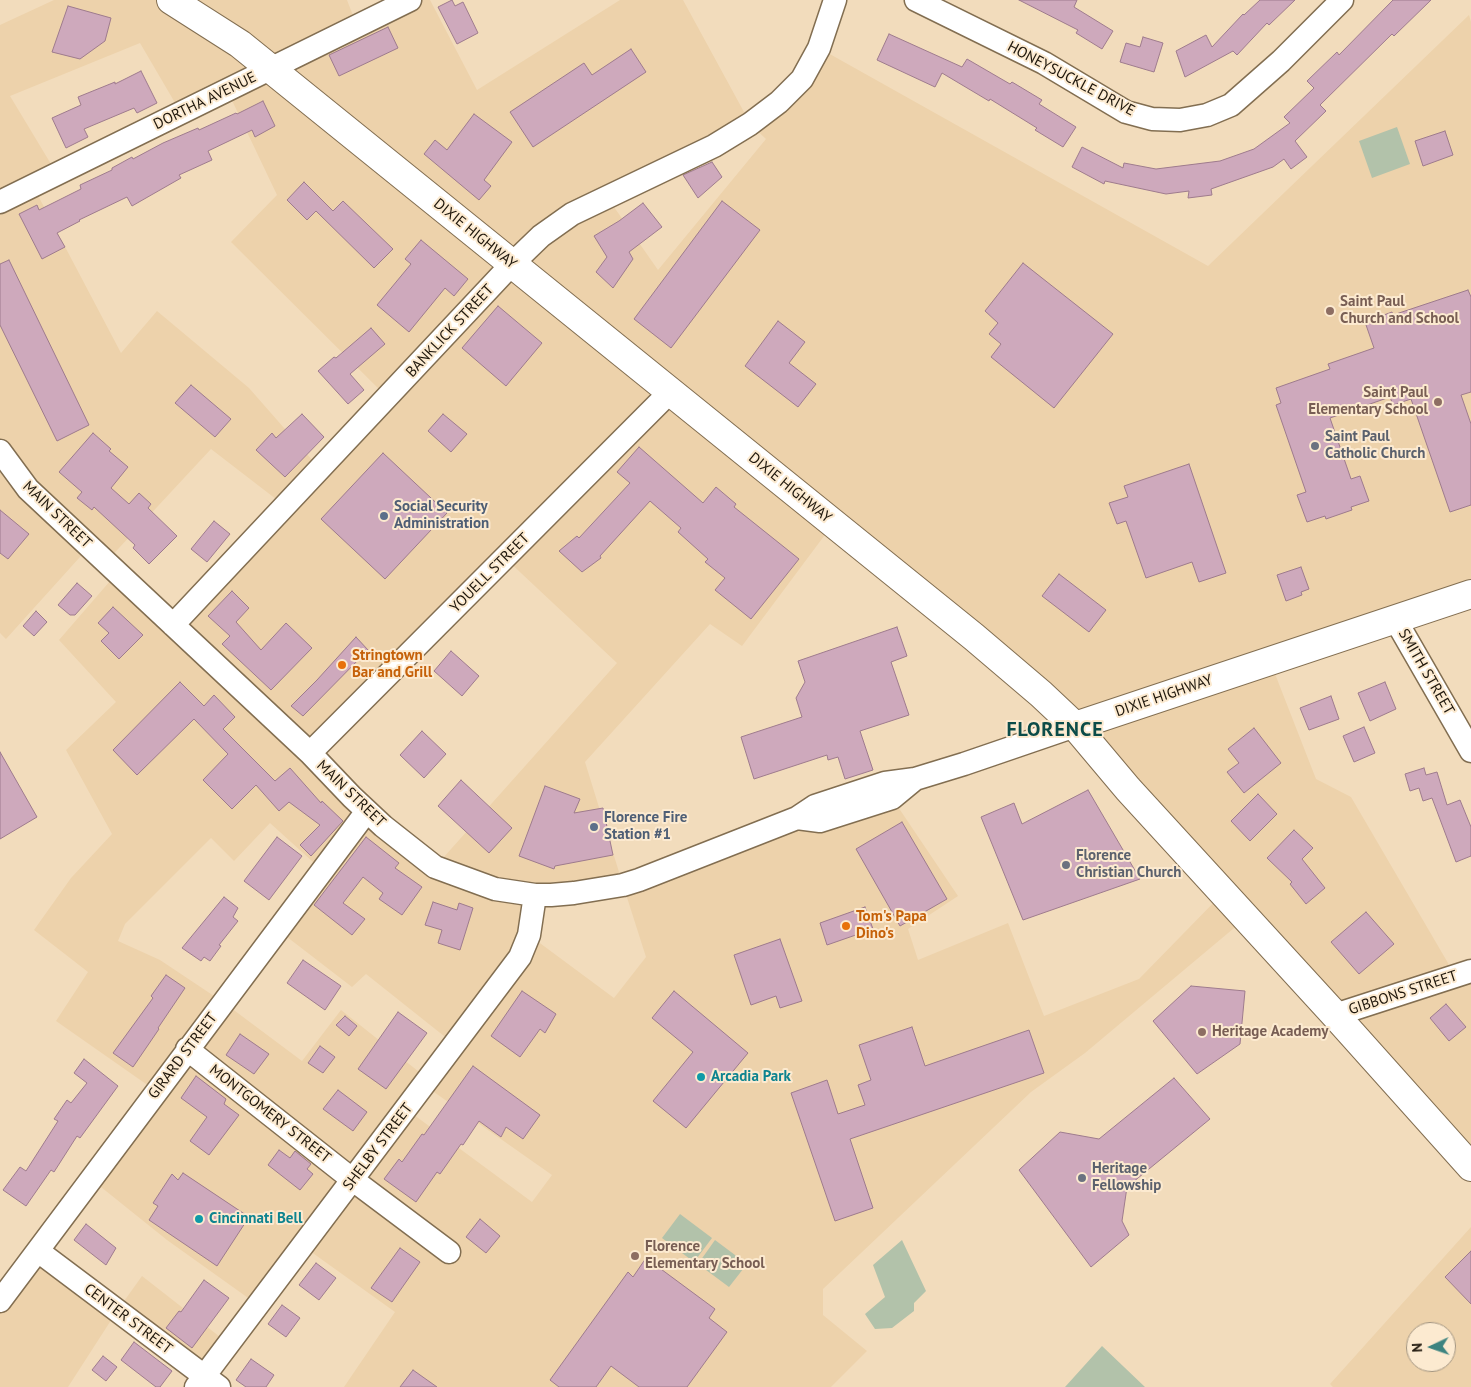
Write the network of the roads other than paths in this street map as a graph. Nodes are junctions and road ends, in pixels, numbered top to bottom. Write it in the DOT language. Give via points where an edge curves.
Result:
graph roads {
  1 [pos="171,0"];
  2 [pos="410,0"];
  3 [pos="835,0"];
  4 [pos="916,0"];
  5 [pos="1342,0"];
  6 [pos="270,68"];
  7 [pos="0,202"];
  8 [pos="512,264"];
  9 [pos="670,392"];
  10 [pos="4,466"];
  11 [pos="1471,594"];
  12 [pos="1395,619"];
  13 [pos="174,625"];
  14 [pos="1075,726"];
  15 [pos="1471,751"];
  16 [pos="310,754"];
  17 [pos="367,811"];
  18 [pos="535,895"];
  19 [pos="1471,970"];
  20 [pos="1335,1015"];
  21 [pos="187,1049"];
  22 [pos="1471,1167"];
  23 [pos="353,1180"];
  24 [pos="38,1251"];
  25 [pos="449,1252"];
  26 [pos="0,1301"];
  27 [pos="206,1384"];
  1 -- 6 [label="main road, DIXIE HIGHWAY" via="240,44"];
  2 -- 6 [label="street, DORTHA AVENUE"];
  3 -- 8 [label="street, BANKLICK STREET" via="819,48 802,79 779,102 714,146 572,214 541,236"];
  4 -- 5 [label="street, HONEYSUCKLE DRIVE" via="1044,63 1126,112 1152,119 1180,120 1207,115 1231,105"];
  6 -- 7 [label="street, DORTHA AVENUE"];
  6 -- 8 [label="main road, DIXIE HIGHWAY"];
  8 -- 9 [label="main road, DIXIE HIGHWAY"];
  8 -- 13 [label="street, BANKLICK STREET"];
  9 -- 14 [label="main road, DIXIE HIGHWAY" via="974,637"];
  9 -- 16 [label="street, YOUELL STREET"];
  10 -- 13 [label="street, MAIN STREET"];
  11 -- 12 [label="main road, DIXIE HIGHWAY"];
  12 -- 14 [label="main road, DIXIE HIGHWAY"];
  12 -- 15 [label="street, SMITH STREET"];
  13 -- 16 [label="street, MAIN STREET"];
  14 -- 18 [label="street, MAIN STREET" via="915,779 892,798 820,821 797,818 631,882 574,893"];
  14 -- 20 [label="main road" via="1128,789"];
  16 -- 17 [label="street, MAIN STREET"];
  17 -- 18 [label="street, MAIN STREET" via="440,870 482,886"];
  17 -- 21 [label="street, GIRARD STREET"];
  18 -- 23 [label="street, SHELBY STREET" via="529,935 520,957"];
  19 -- 20 [label="street, GIBBONS STREET"];
  20 -- 22 [label="main road"];
  21 -- 23 [label="street, MONTGOMERY STREET"];
  21 -- 24 [label="street, GIRARD STREET"];
  23 -- 25 [label="street, MONTGOMERY STREET"];
  23 -- 27 [label="street, SHELBY STREET"];
  24 -- 26 [label="street, GIRARD STREET"];
  24 -- 27 [label="street, CENTER STREET"];
}
